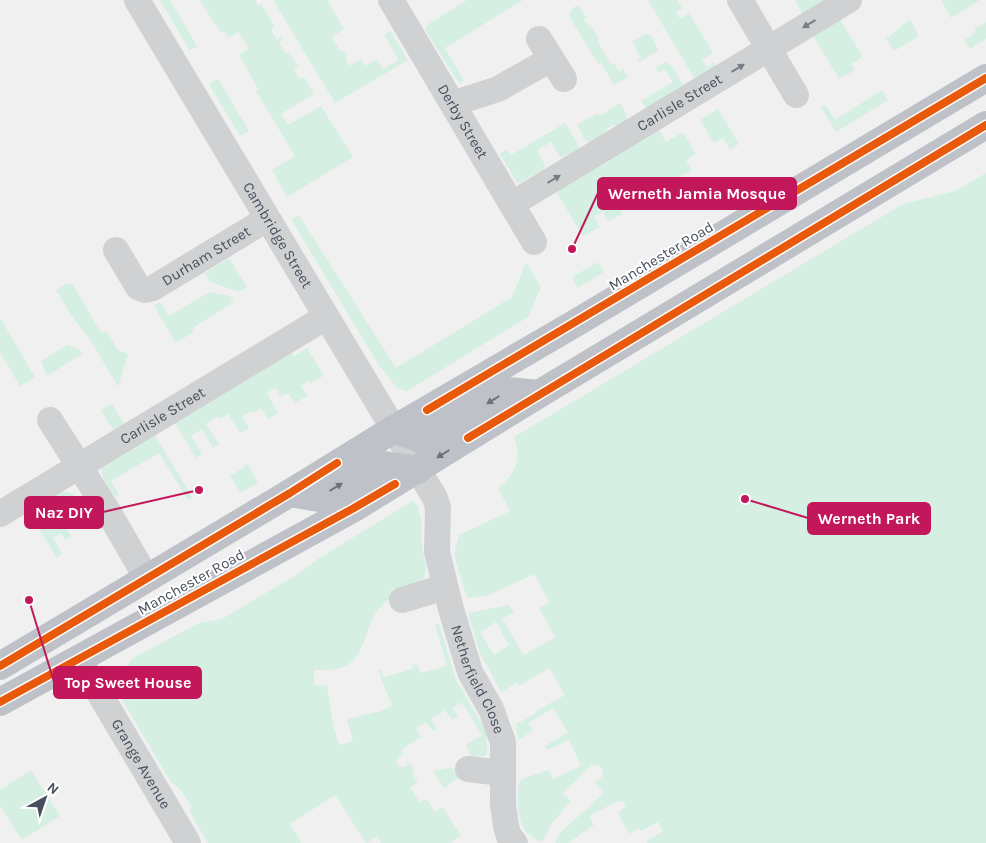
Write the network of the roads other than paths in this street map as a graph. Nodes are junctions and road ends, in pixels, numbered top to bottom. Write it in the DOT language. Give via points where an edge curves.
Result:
graph roads {
  1 [pos="137,0"];
  2 [pos="391,0"];
  3 [pos="740,0"];
  4 [pos="849,0"];
  5 [pos="769,49"];
  6 [pos="551,59"];
  7 [pos="986,78"];
  8 [pos="796,95"];
  9 [pos="454,106"];
  10 [pos="986,125"];
  11 [pos="512,204"];
  12 [pos="267,219"];
  13 [pos="534,242"];
  14 [pos="116,250"];
  15 [pos="326,317"];
  16 [pos="539,394"];
  17 [pos="50,420"];
  18 [pos="394,429"];
  19 [pos="79,468"];
  20 [pos="418,470"];
  21 [pos="290,493"];
  22 [pos="0,514"];
  23 [pos="146,577"];
  24 [pos="445,587"];
  25 [pos="402,600"];
  26 [pos="79,659"];
  27 [pos="0,666"];
  28 [pos="0,702"];
  29 [pos="468,770"];
  30 [pos="502,773"];
  31 [pos="188,843"];
  32 [pos="515,843"];
  1 -- 12 [label="street, Cambridge Street"];
  2 -- 9 [label="street, Derby Street"];
  3 -- 5 [label="street"];
  4 -- 5 [label="street, Carlisle Street, one-way"];
  5 -- 8 [label="street"];
  11 -- 5 [label="street, Carlisle Street, one-way"];
  6 -- 9 [label="street" via="502,87"];
  7 -- 18 [label="highway, Manchester Road"];
  9 -- 11 [label="street, Derby Street"];
  10 -- 16 [label="highway, Manchester Road"];
  11 -- 13 [label="street, Derby Street"];
  12 -- 14 [label="street, Durham Street" via="144,290 138,287"];
  12 -- 15 [label="street, Cambridge Street"];
  15 -- 18 [label="street, Cambridge Street"];
  15 -- 19 [label="street, Carlisle Street"];
  16 -- 18 [label="highway, one-way" via="507,391 449,427 418,438"];
  16 -- 20 [label="highway, Manchester Road, one-way"];
  17 -- 19 [label="street"];
  18 -- 20 [label="street, Cambridge Street"];
  18 -- 21 [label="highway, Manchester Road"];
  19 -- 22 [label="street, Carlisle Street"];
  19 -- 23 [label="street"];
  21 -- 20 [label="highway, one-way" via="319,498 378,464"];
  20 -- 24 [label="street, Netherfield Close" via="438,507 437,552"];
  20 -- 26 [label="highway, Manchester Road"];
  21 -- 23 [label="highway, Manchester Road"];
  23 -- 27 [label="highway, Manchester Road"];
  24 -- 25 [label="street"];
  24 -- 30 [label="street, Netherfield Close" via="470,672 491,709 503,742"];
  26 -- 28 [label="highway, Manchester Road"];
  26 -- 31 [label="street, Grange Avenue"];
  29 -- 30 [label="street"];
  30 -- 32 [label="street, Netherfield Close" via="506,826"];
}
